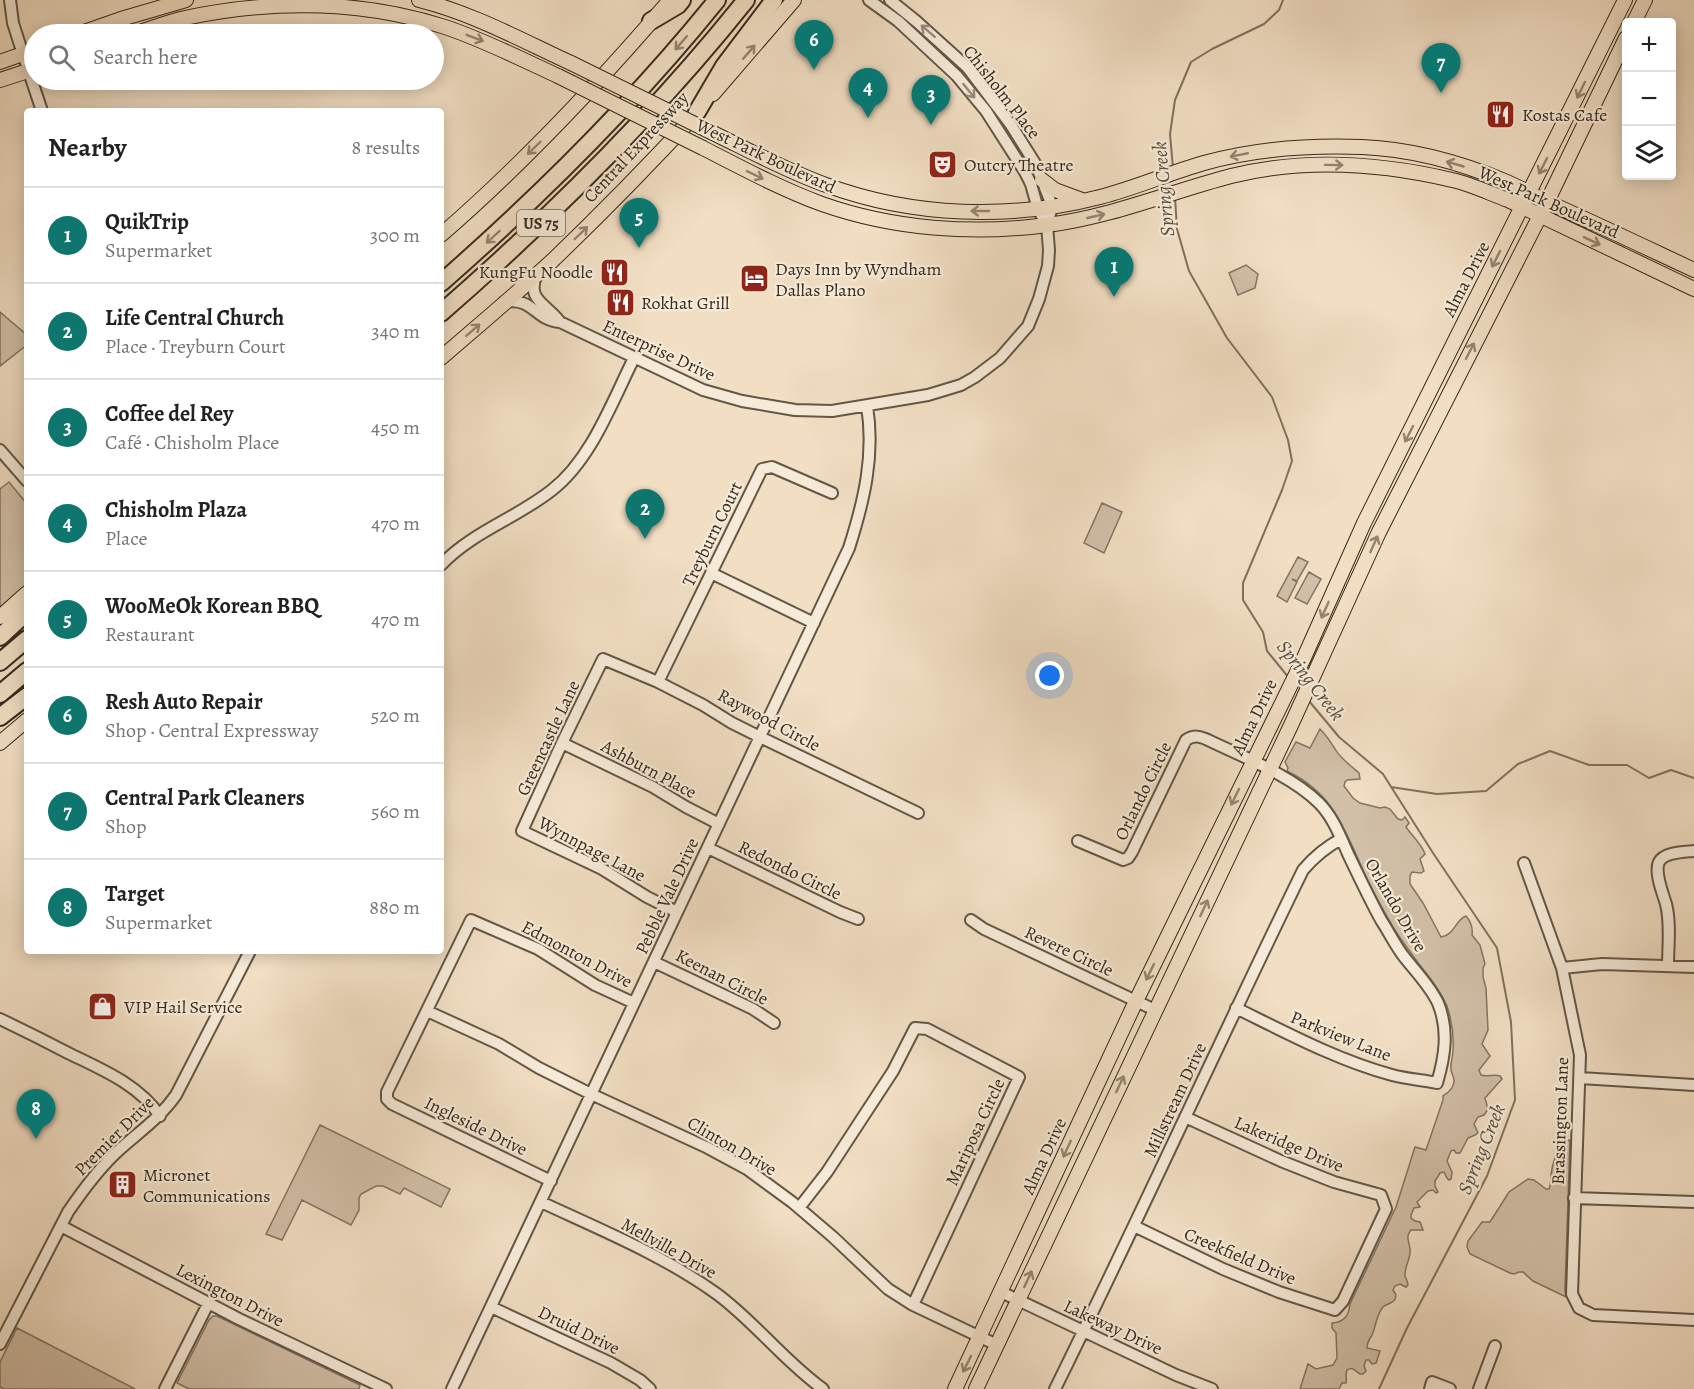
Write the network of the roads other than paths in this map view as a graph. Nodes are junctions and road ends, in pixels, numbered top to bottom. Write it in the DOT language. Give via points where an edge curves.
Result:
graph roads {
  1 [pos="10,0"];
  2 [pos="186,0"];
  3 [pos="418,0"];
  4 [pos="670,0"];
  5 [pos="682,0"];
  6 [pos="717,0"];
  7 [pos="746,0"];
  8 [pos="774,0"];
  9 [pos="794,0"];
  10 [pos="869,0"];
  11 [pos="890,0"];
  12 [pos="1625,0"];
  13 [pos="1645,0"];
  14 [pos="337,3"];
  15 [pos="213,6"];
  16 [pos="905,12"];
  17 [pos="1636,18"];
  18 [pos="651,21"];
  19 [pos="898,21"];
  20 [pos="107,24"];
  21 [pos="166,24"];
  22 [pos="434,24"];
  23 [pos="444,27"];
  24 [pos="24,44"];
  25 [pos="1622,46"];
  26 [pos="24,53"];
  27 [pos="1597,57"];
  28 [pos="0,62"];
  29 [pos="1613,65"];
  30 [pos="24,72"];
  31 [pos="0,80"];
  32 [pos="36,90"];
  33 [pos="996,105"];
  34 [pos="41,108"];
  35 [pos="986,111"];
  36 [pos="697,112"];
  37 [pos="1275,150"];
  38 [pos="1276,168"];
  39 [pos="1042,180"];
  40 [pos="1529,193"];
  41 [pos="1084,200"];
  42 [pos="1547,202"];
  43 [pos="1522,207"];
  44 [pos="1045,208"];
  45 [pos="1539,216"];
  46 [pos="1047,225"];
  47 [pos="444,232"];
  48 [pos="1694,270"];
  49 [pos="538,273"];
  50 [pos="444,280"];
  51 [pos="1694,289"];
  52 [pos="504,302"];
  53 [pos="444,309"];
  54 [pos="560,322"];
  55 [pos="444,355"];
  56 [pos="634,358"];
  57 [pos="1436,380"];
  58 [pos="1452,387"];
  59 [pos="867,406"];
  60 [pos="0,450"];
  61 [pos="24,478"];
  62 [pos="832,493"];
  63 [pos="444,562"];
  64 [pos="711,573"];
  65 [pos="1340,575"];
  66 [pos="1356,582"];
  67 [pos="24,597"];
  68 [pos="24,615"];
  69 [pos="0,617"];
  70 [pos="814,623"];
  71 [pos="0,637"];
  72 [pos="24,642"];
  73 [pos="603,659"];
  74 [pos="0,662"];
  75 [pos="24,674"];
  76 [pos="658,682"];
  77 [pos="0,694"];
  78 [pos="24,698"];
  79 [pos="0,717"];
  80 [pos="24,723"];
  81 [pos="760,737"];
  82 [pos="562,743"];
  83 [pos="0,744"];
  84 [pos="1252,762"];
  85 [pos="1269,770"];
  86 [pos="918,813"];
  87 [pos="719,824"];
  88 [pos="522,831"];
  89 [pos="1341,838"];
  90 [pos="1078,841"];
  91 [pos="708,848"];
  92 [pos="1694,851"];
  93 [pos="1524,864"];
  94 [pos="677,912"];
  95 [pos="858,920"];
  96 [pos="971,920"];
  97 [pos="248,954"];
  98 [pos="654,962"];
  99 [pos="1668,966"];
  100 [pos="1694,967"];
  101 [pos="1562,968"];
  102 [pos="1136,1001"];
  103 [pos="634,1003"];
  104 [pos="1236,1008"];
  105 [pos="1155,1010"];
  106 [pos="428,1011"];
  107 [pos="0,1018"];
  108 [pos="774,1023"];
  109 [pos="1580,1078"];
  110 [pos="1437,1083"];
  111 [pos="1694,1084"];
  112 [pos="591,1094"];
  113 [pos="160,1116"];
  114 [pos="1185,1117"];
  115 [pos="551,1181"];
  116 [pos="1574,1198"];
  117 [pos="541,1202"];
  118 [pos="1694,1202"];
  119 [pos="799,1208"];
  120 [pos="61,1226"];
  121 [pos="1134,1227"];
  122 [pos="1001,1292"];
  123 [pos="1018,1300"];
  124 [pos="208,1304"];
  125 [pos="913,1305"];
  126 [pos="491,1307"];
  127 [pos="1335,1310"];
  128 [pos="1694,1320"];
  129 [pos="1083,1332"];
  130 [pos="980,1337"];
  131 [pos="0,1344"];
  132 [pos="997,1345"];
  133 [pos="1495,1346"];
  134 [pos="1431,1386"];
  135 [pos="165,1389"];
  136 [pos="386,1389"];
  137 [pos="452,1389"];
  138 [pos="650,1389"];
  139 [pos="823,1389"];
  140 [pos="955,1389"];
  141 [pos="976,1389"];
  142 [pos="1055,1389"];
  143 [pos="1212,1389"];
  144 [pos="1450,1389"];
  145 [pos="1479,1389"];
  1 -- 24 [label="street" via="13,23"];
  2 -- 20 [label="main road"];
  44 -- 3 [label="main road, West Park Boulevard, one-way, bridge" via="980,212 917,207 871,199 824,184 490,24"];
  4 -- 18 [label="main road"];
  5 -- 18 [label="highway"];
  6 -- 50 [label="highway, Central Expressway / US 75, one-way" via="607,125 514,218"];
  7 -- 53 [label="highway, Central Expressway / US 75" via="599,166"];
  8 -- 36 [label="highway" via="724,66"];
  36 -- 9 [label="main road, Central Expressway, one-way"];
  10 -- 19 [label="street, Chisholm Place"];
  11 -- 16 [label="street, Chisholm Place"];
  12 -- 27 [label="main road, Alma Drive"];
  13 -- 17 [label="main road"];
  14 -- 15 [label="main road, West Park Boulevard"];
  14 -- 22 [label="main road, West Park Boulevard, one-way, bridge"];
  15 -- 21 [label="main road, West Park Boulevard"];
  16 -- 19 [label="street"];
  33 -- 16 [label="street, Chisholm Place, one-way" via="967,67"];
  18 -- 47 [label="main road, one-way" via="567,115"];
  19 -- 35 [label="street, Chisholm Place, one-way" via="957,76"];
  23 -- 46 [label="main road, West Park Boulevard, one-way, bridge" via="481,40 751,173 823,204 872,218 950,228"];
  25 -- 29 [label="main road, Alma Drive"];
  26 -- 28 [label="main road"];
  27 -- 29 [label="main road"];
  27 -- 40 [label="main road, Alma Drive, one-way"];
  29 -- 42 [label="main road, Alma Drive"];
  30 -- 31 [label="main road"];
  32 -- 34 [label="street"];
  33 -- 35 [label="street"];
  33 -- 39 [label="street, Chisholm Place" via="1020,138"];
  35 -- 44 [label="street, Chisholm Place"];
  49 -- 36 [label="main road, Central Expressway, one-way"];
  37 -- 38 [label="main road"];
  40 -- 37 [label="main road, West Park Boulevard, one-way" via="1469,168 1403,152 1355,147"];
  37 -- 41 [label="main road, West Park Boulevard, one-way" via="1203,164"];
  38 -- 43 [label="main road, West Park Boulevard, one-way" via="1340,164 1407,171 1477,188"];
  46 -- 38 [label="main road, West Park Boulevard, one-way" via="1096,216 1203,184"];
  39 -- 41 [label="main road" via="1055,190"];
  39 -- 44 [label="street, Chisholm Place"];
  40 -- 42 [label="main road, West Park Boulevard"];
  40 -- 43 [label="main road, Alma Drive"];
  41 -- 44 [label="main road, West Park Boulevard"];
  42 -- 45 [label="main road, Alma Drive"];
  42 -- 48 [label="main road, West Park Boulevard"];
  43 -- 45 [label="main road, West Park Boulevard"];
  43 -- 57 [label="main road, Alma Drive, one-way"];
  44 -- 46 [label="street, Enterprise Drive"];
  45 -- 51 [label="main road, West Park Boulevard, one-way"];
  58 -- 45 [label="main road, Alma Drive, one-way"];
  46 -- 59 [label="street, Enterprise Drive" via="1048,266 1040,299 1028,326 1000,358 975,378 943,392"];
  49 -- 52 [label="main road, Central Expressway"];
  49 -- 54 [label="street, Enterprise Drive" via="533,290 538,301"];
  52 -- 54 [label="street, Enterprise Drive" via="524,302 541,316"];
  55 -- 52 [label="main road, Central Expressway, one-way"];
  54 -- 56 [label="street, Enterprise Drive"];
  56 -- 59 [label="street, Enterprise Drive" via="703,390 742,401 815,411"];
  56 -- 63 [label="street" via="587,452 566,479 463,545"];
  57 -- 58 [label="main road"];
  57 -- 65 [label="main road, Alma Drive, one-way"];
  66 -- 58 [label="main road, Alma Drive, one-way"];
  59 -- 70 [label="street, Pebble Vale Drive" via="871,449 860,512 849,548"];
  60 -- 61 [label="street"];
  62 -- 64 [label="street, Treyburn Court" via="772,467 762,469"];
  64 -- 70 [label="street"];
  64 -- 76 [label="street, Treyburn Court"];
  65 -- 66 [label="main road"];
  65 -- 84 [label="main road, Alma Drive, one-way"];
  66 -- 85 [label="main road, Alma Drive"];
  67 -- 69 [label="main road"];
  68 -- 71 [label="highway"];
  70 -- 81 [label="street, Pebble Vale Drive"];
  72 -- 74 [label="highway"];
  73 -- 76 [label="street, Raywood Circle"];
  73 -- 82 [label="street, Greencastle Lane"];
  75 -- 77 [label="highway"];
  76 -- 81 [label="street, Raywood Circle"];
  78 -- 79 [label="highway"];
  80 -- 83 [label="main road"];
  81 -- 86 [label="street, Raywood Circle"];
  81 -- 87 [label="street, Pebble Vale Drive"];
  82 -- 87 [label="street, Ashburn Place"];
  82 -- 88 [label="street, Greencastle Lane"];
  84 -- 85 [label="street, Orlando Circle"];
  84 -- 90 [label="street, Orlando Circle" via="1200,736 1192,736 1186,740 1128,858 1115,858"];
  84 -- 102 [label="main road, Alma Drive, one-way"];
  85 -- 89 [label="street, Orlando Drive" via="1319,803"];
  105 -- 85 [label="main road, Alma Drive, one-way"];
  87 -- 91 [label="street, Pebble Vale Drive"];
  88 -- 94 [label="street, Wynnpage Lane" via="602,869"];
  89 -- 104 [label="street, Millstream Drive" via="1303,870"];
  89 -- 110 [label="street, Orlando Drive" via="1381,919 1438,1003 1446,1040"];
  91 -- 94 [label="street, Pebble Vale Drive"];
  91 -- 95 [label="street, Redondo Circle"];
  92 -- 99 [label="street" via="1665,856 1658,863 1669,932"];
  93 -- 101 [label="street, Brassington Lane"];
  94 -- 98 [label="street, Pebble Vale Drive"];
  96 -- 102 [label="street, Revere Circle"];
  97 -- 113 [label="street, Premier Drive" via="180,1088"];
  98 -- 103 [label="street, Pebble Vale Drive"];
  98 -- 108 [label="street, Keenan Circle"];
  99 -- 100 [label="street"];
  99 -- 101 [label="street" via="1602,964"];
  101 -- 109 [label="street, Brassington Lane" via="1578,1044"];
  102 -- 105 [label="street, Revere Circle"];
  102 -- 122 [label="main road, Alma Drive, one-way"];
  103 -- 106 [label="street, Edmonton Drive" via="538,949 471,920"];
  103 -- 112 [label="street, Pebble Vale Drive"];
  104 -- 110 [label="street, Parkview Lane" via="1360,1065"];
  104 -- 114 [label="street, Millstream Drive"];
  123 -- 105 [label="main road, Alma Drive, one-way"];
  106 -- 112 [label="street, Clinton Drive"];
  106 -- 115 [label="street, Ingleside Drive" via="387,1092 387,1100"];
  107 -- 113 [label="street" via="127,1084 153,1105"];
  109 -- 111 [label="street"];
  109 -- 116 [label="street, Brassington Lane"];
  112 -- 115 [label="street, Pebble Vale Drive"];
  112 -- 119 [label="street, Clinton Drive" via="747,1169"];
  113 -- 120 [label="street, Premier Drive" via="104,1165"];
  114 -- 121 [label="street, Millstream Drive"];
  114 -- 127 [label="street, Lakeridge Drive" via="1281,1161 1381,1195 1386,1209 1343,1301"];
  115 -- 117 [label="street, Pebble Vale Drive"];
  116 -- 118 [label="street"];
  116 -- 128 [label="street, Brassington Lane" via="1571,1286 1576,1303 1593,1315"];
  117 -- 126 [label="street, Pebble Vale Drive"];
  117 -- 139 [label="street, Mellville Drive" via="662,1259 699,1281 736,1309"];
  119 -- 125 [label="street, Clinton Drive" via="888,1289"];
  119 -- 125 [label="street, Mariposa Circle" via="893,1071 915,1028 927,1029 1019,1077"];
  120 -- 124 [label="street, Lexington Drive"];
  120 -- 131 [label="street, Premier Drive"];
  121 -- 127 [label="street, Creekfield Drive" via="1223,1269"];
  121 -- 129 [label="street, Millstream Drive"];
  122 -- 123 [label="street, Lakeway Drive"];
  122 -- 130 [label="main road, Alma Drive"];
  123 -- 129 [label="street, Lakeway Drive"];
  123 -- 132 [label="main road, Alma Drive"];
  124 -- 135 [label="street"];
  124 -- 136 [label="street, Lexington Drive"];
  125 -- 130 [label="street, Clinton Drive"];
  126 -- 137 [label="street, Pebble Vale Drive"];
  126 -- 138 [label="street, Druid Drive" via="610,1363"];
  129 -- 142 [label="street, Millstream Drive"];
  129 -- 143 [label="street, Lakeway Drive"];
  130 -- 132 [label="street, Clinton Drive"];
  130 -- 140 [label="main road, Alma Drive, one-way"];
  132 -- 141 [label="main road, Alma Drive"];
  133 -- 145 [label="street"];
  134 -- 144 [label="street"];
}
